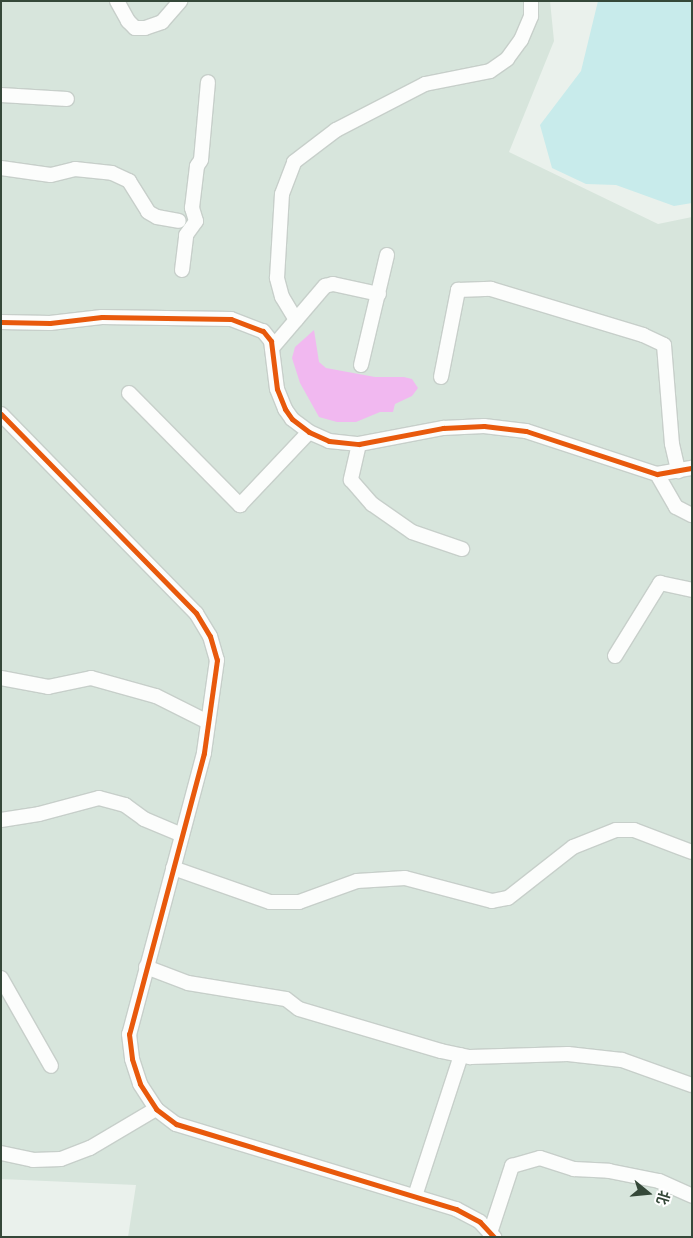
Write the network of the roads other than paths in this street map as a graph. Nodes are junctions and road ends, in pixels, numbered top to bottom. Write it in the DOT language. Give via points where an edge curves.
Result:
graph roads {
  1 [pos="117,1"];
  2 [pos="180,1"];
  3 [pos="531,1"];
  4 [pos="208,82"];
  5 [pos="1,95"];
  6 [pos="68,99"];
  7 [pos="1,168"];
  8 [pos="192,208"];
  9 [pos="179,221"];
  10 [pos="186,235"];
  11 [pos="387,255"];
  12 [pos="182,270"];
  13 [pos="379,294"];
  14 [pos="296,320"];
  15 [pos="1,322"];
  16 [pos="272,348"];
  17 [pos="361,365"];
  18 [pos="441,377"];
  19 [pos="129,393"];
  20 [pos="1,414"];
  21 [pos="309,432"];
  22 [pos="359,444"];
  23 [pos="685,469"];
  24 [pos="657,474"];
  25 [pos="692,515"];
  26 [pos="462,549"];
  27 [pos="692,590"];
  28 [pos="615,656"];
  29 [pos="1,678"];
  30 [pos="208,722"];
  31 [pos="1,820"];
  32 [pos="182,834"];
  33 [pos="692,852"];
  34 [pos="173,868"];
  35 [pos="146,966"];
  36 [pos="1,978"];
  37 [pos="460,1055"];
  38 [pos="51,1066"];
  39 [pos="692,1085"];
  40 [pos="156,1109"];
  41 [pos="1,1153"];
  42 [pos="415,1196"];
  43 [pos="692,1196"];
  44 [pos="492,1235"];
  1 -- 2 [label="street" via="128,21 136,28 162,22"];
  3 -- 14 [label="street" via="531,16 521,40 507,59 490,71 425,84 336,130 294,162 282,194 277,278 282,297"];
  4 -- 8 [label="street" via="201,160 196,166"];
  5 -- 6 [label="street"];
  7 -- 9 [label="street" via="52,175 75,169 112,173 129,181 148,212"];
  8 -- 9 [label="street" via="184,208"];
  8 -- 10 [label="street" via="196,221"];
  9 -- 10 [label="street" via="180,229"];
  10 -- 12 [label="street"];
  11 -- 13 [label="street"];
  13 -- 14 [label="street" via="333,284 325,286"];
  13 -- 17 [label="street" via="370,316"];
  14 -- 16 [label="street"];
  15 -- 16 [label="street" via="50,323 102,317 231,319 263,331 271,340"];
  16 -- 21 [label="street" via="277,389 285,409"];
  18 -- 23 [label="street" via="458,290 491,289 643,335 664,345 672,444"];
  19 -- 21 [label="street" via="240,505"];
  20 -- 30 [label="street" via="196,613 210,636 217,660"];
  21 -- 22 [label="street" via="330,441"];
  22 -- 24 [label="street" via="443,428 509,428"];
  22 -- 26 [label="street" via="351,480 372,504 412,532"];
  23 -- 24 [label="street"];
  24 -- 25 [label="street" via="676,507"];
  27 -- 28 [label="street" via="660,583"];
  29 -- 30 [label="street" via="48,687 92,678 156,696"];
  30 -- 32 [label="street" via="204,753"];
  31 -- 32 [label="street" via="39,814 98,798 125,805 144,819"];
  32 -- 34 [label="street"];
  33 -- 34 [label="street" via="634,830 616,830 572,847 508,898 492,900 405,878 357,881 299,902 270,902"];
  34 -- 35 [label="street"];
  35 -- 37 [label="street" via="188,983 286,1000 299,1009"];
  35 -- 40 [label="street" via="130,1034 132,1059 140,1084"];
  36 -- 38 [label="street"];
  37 -- 39 [label="street" via="568,1054 622,1060"];
  37 -- 42 [label="street"];
  40 -- 41 [label="street" via="90,1148 61,1159 33,1160"];
  40 -- 42 [label="street" via="176,1124"];
  42 -- 44 [label="street" via="456,1209 480,1222"];
  43 -- 44 [label="street" via="659,1181 574,1168 540,1158 512,1166"];
}
